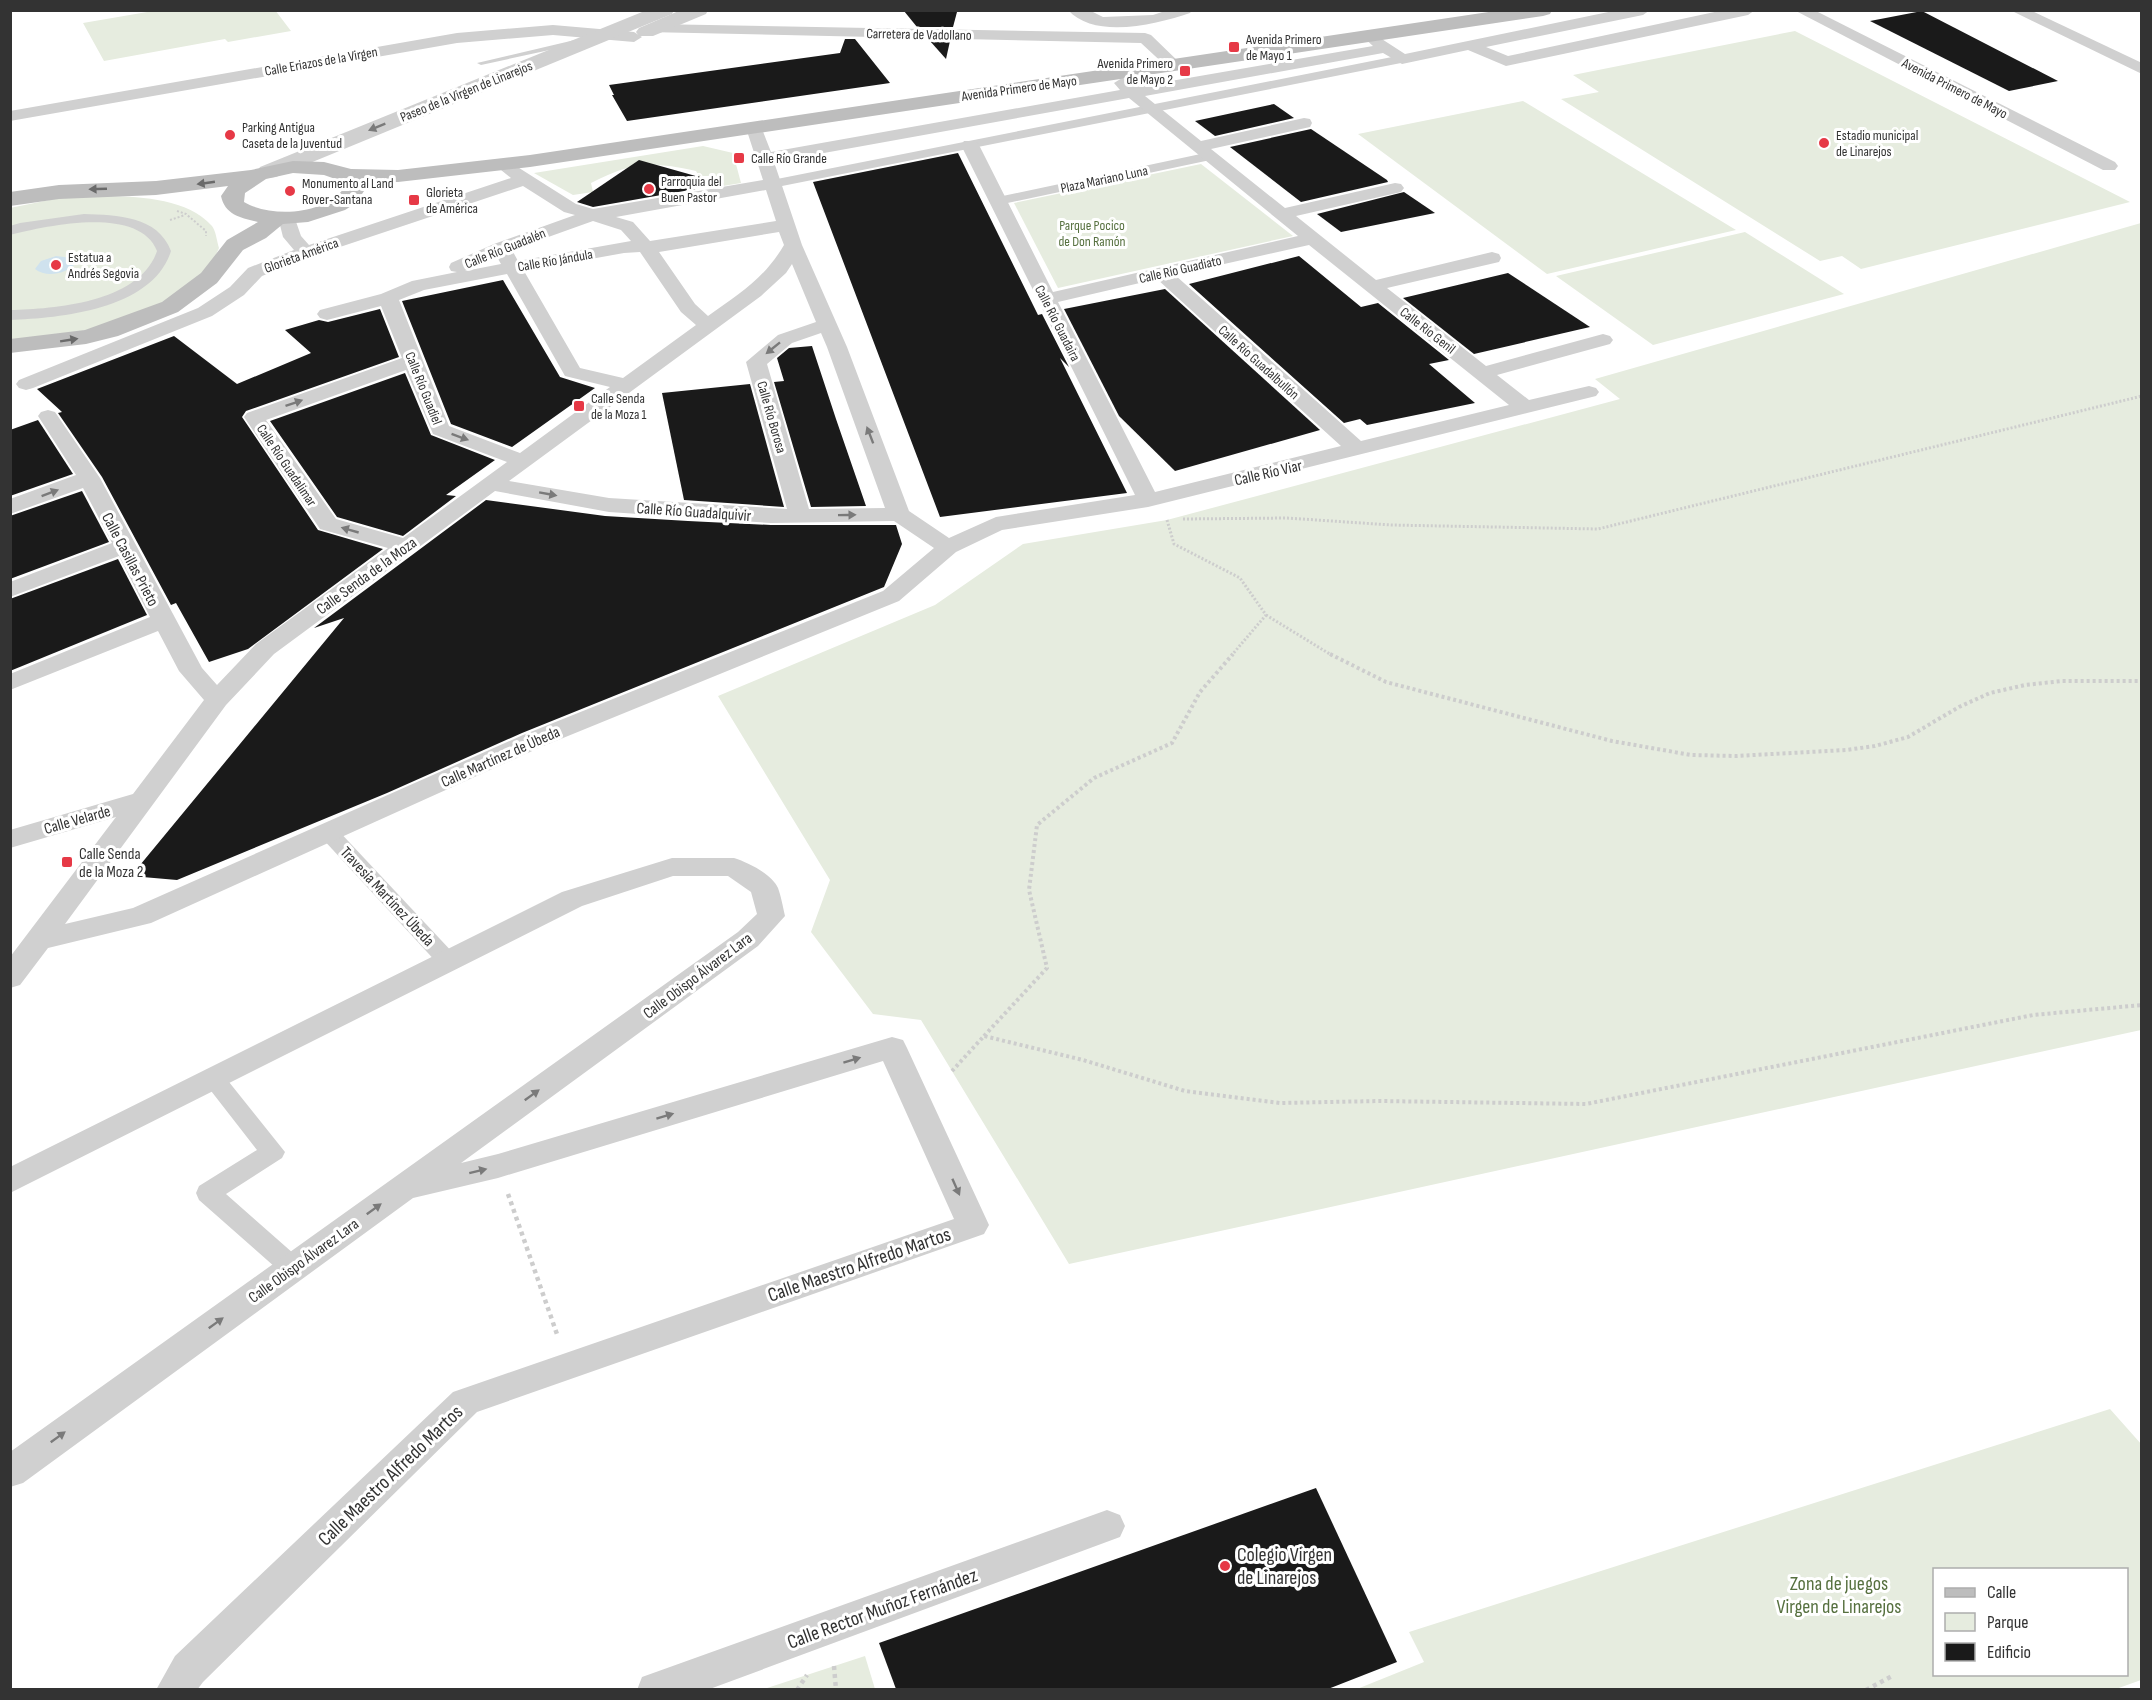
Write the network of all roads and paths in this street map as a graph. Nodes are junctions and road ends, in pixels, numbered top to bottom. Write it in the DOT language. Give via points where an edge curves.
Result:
graph roads {
  1 [pos="665,10"];
  2 [pos="699,10"];
  3 [pos="1075,10"];
  4 [pos="1185,10"];
  5 [pos="1544,10"];
  6 [pos="1643,10"];
  7 [pos="1748,10"];
  8 [pos="1802,10"];
  9 [pos="2017,10"];
  10 [pos="653,29"];
  11 [pos="606,34"];
  12 [pos="634,37"];
  13 [pos="1378,42"];
  14 [pos="1469,45"];
  15 [pos="1402,58"];
  16 [pos="481,63"];
  17 [pos="1174,65"];
  18 [pos="2142,69"];
  19 [pos="1112,75"];
  20 [pos="1132,92"];
  21 [pos="1150,109"];
  22 [pos="10,116"];
  23 [pos="1304,123"];
  24 [pos="754,128"];
  25 [pos="970,145"];
  26 [pos="1204,152"];
  27 [pos="765,158"];
  28 [pos="2109,166"];
  29 [pos="520,169"];
  30 [pos="343,173"];
  31 [pos="262,174"];
  32 [pos="772,184"];
  33 [pos="1395,188"];
  34 [pos="10,200"];
  35 [pos="998,201"];
  36 [pos="328,208"];
  37 [pos="176,211"];
  38 [pos="1282,214"];
  39 [pos="593,215"];
  40 [pos="282,218"];
  41 [pos="10,231"];
  42 [pos="789,235"];
  43 [pos="1313,238"];
  44 [pos="207,242"];
  45 [pos="646,247"];
  46 [pos="501,248"];
  47 [pos="306,252"];
  48 [pos="1492,258"];
  49 [pos="513,267"];
  50 [pos="1161,273"];
  51 [pos="418,285"];
  52 [pos="1373,286"];
  53 [pos="798,288"];
  54 [pos="754,292"];
  55 [pos="388,298"];
  56 [pos="1046,299"];
  57 [pos="327,314"];
  58 [pos="10,315"];
  59 [pos="826,325"];
  60 [pos="708,326"];
  61 [pos="1603,340"];
  62 [pos="10,346"];
  63 [pos="413,361"];
  64 [pos="1483,373"];
  65 [pos="26,384"];
  66 [pos="626,385"];
  67 [pos="1589,392"];
  68 [pos="2142,396"];
  69 [pos="1527,409"];
  70 [pos="48,416"];
  71 [pos="1358,450"];
  72 [pos="523,460"];
  73 [pos="89,478"];
  74 [pos="490,484"];
  75 [pos="1148,500"];
  76 [pos="10,507"];
  77 [pos="899,514"];
  78 [pos="800,515"];
  79 [pos="1179,519"];
  80 [pos="1167,520"];
  81 [pos="124,546"];
  82 [pos="406,546"];
  83 [pos="948,547"];
  84 [pos="10,590"];
  85 [pos="1266,615"];
  86 [pos="164,620"];
  87 [pos="2142,681"];
  88 [pos="10,682"];
  89 [pos="217,700"];
  90 [pos="143,800"];
  91 [pos="328,832"];
  92 [pos="10,839"];
  93 [pos="39,940"];
  94 [pos="447,960"];
  95 [pos="10,978"];
  96 [pos="2142,1005"];
  97 [pos="984,1036"];
  98 [pos="952,1071"];
  99 [pos="213,1078"];
  100 [pos="498,1166"];
  101 [pos="10,1180"];
  102 [pos="401,1190"];
  103 [pos="293,1268"];
  104 [pos="568,1366"];
  105 [pos="10,1472"];
  106 [pos="1107,1526"];
  107 [pos="834,1666"];
  108 [pos="807,1675"];
  109 [pos="1894,1675"];
  110 [pos="175,1689"];
  111 [pos="656,1689"];
  112 [pos="797,1689"];
  113 [pos="836,1689"];
  114 [pos="1866,1689"];
  1 -- 11 [label="street, Paseo de la Virgen de Linarejos"];
  2 -- 10 [label="street, Paseo de la Virgen de Linarejos"];
  3 -- 4 [label="street" via="1101,22 1154,21"];
  5 -- 13 [label="main road, Avenida Primero de Mayo"];
  6 -- 14 [label="street"];
  7 -- 14 [label="street" via="1506,61"];
  8 -- 28 [label="street, Avenida Primero de Mayo"];
  9 -- 18 [label="street"];
  10 -- 12 [label="street, Paseo de la Virgen de Linarejos"];
  10 -- 17 [label="street, Carretera de Vadollano" via="1145,38"];
  11 -- 12 [label="street, Calle Eriazos de la Virgen"];
  11 -- 16 [label="lane"];
  11 -- 22 [label="street, Calle Eriazos de la Virgen" via="553,30 457,38"];
  11 -- 31 [label="street, Paseo de la Virgen de Linarejos, one-way"];
  12 -- 30 [label="street, Paseo de la Virgen de Linarejos" via="368,149"];
  13 -- 15 [label="street"];
  13 -- 17 [label="main road, Avenida Primero de Mayo"];
  13 -- 20 [label="street, Avenida Primero de Mayo"];
  14 -- 15 [label="street"];
  15 -- 21 [label="street"];
  17 -- 19 [label="main road, Avenida Primero de Mayo"];
  19 -- 20 [label="street, Calle Río Genil"];
  19 -- 24 [label="main road, Avenida Primero de Mayo"];
  20 -- 21 [label="street, Calle Río Genil"];
  20 -- 27 [label="street, Avenida Primero de Mayo"];
  21 -- 25 [label="street"];
  21 -- 26 [label="street, Calle Río Genil"];
  23 -- 26 [label="street"];
  24 -- 27 [label="street"];
  24 -- 29 [label="main road, Avenida Primero de Mayo"];
  25 -- 32 [label="street"];
  25 -- 35 [label="street, Calle Río Guadaira"];
  26 -- 35 [label="street, Plaza Mariano Luna"];
  26 -- 38 [label="street, Calle Río Genil"];
  27 -- 32 [label="street"];
  29 -- 30 [label="main road" via="398,176"];
  29 -- 36 [label="main road"];
  29 -- 39 [label="street, Calle Río Guadalén" via="570,208"];
  29 -- 47 [label="street, Glorieta América"];
  30 -- 31 [label="main road" via="305,166"];
  30 -- 36 [label="main road" via="354,185 352,192"];
  31 -- 34 [label="main road, one-way" via="156,188 81,190"];
  31 -- 40 [label="main road" via="235,190 234,205 255,216"];
  32 -- 39 [label="street, Calle Río Guadalén"];
  32 -- 42 [label="street"];
  33 -- 38 [label="street"];
  35 -- 56 [label="street, Calle Río Guadaira"];
  36 -- 40 [label="main road"];
  37 -- 44 [label="path" via="186,214 206,231"];
  38 -- 43 [label="street, Calle Río Genil"];
  39 -- 45 [label="street, Calle Río Guadalén" via="627,226"];
  39 -- 46 [label="street, Calle Río Guadalén"];
  40 -- 47 [label="street"];
  62 -- 40 [label="main road, one-way" via="86,337 170,307 209,278 235,245"];
  41 -- 58 [label="street" via="50,222 115,221 146,229 158,237 164,252 152,273 110,298 74,309"];
  42 -- 45 [label="street, Calle Río Jándula"];
  42 -- 53 [label="street"];
  42 -- 54 [label="street, Calle Senda de la Moza" via="779,269"];
  43 -- 50 [label="street, Calle Río Guadiato"];
  43 -- 52 [label="street, Calle Río Genil"];
  45 -- 49 [label="street, Calle Río Jándula"];
  45 -- 60 [label="street, Calle Río Guadalén" via="688,308"];
  46 -- 49 [label="street"];
  46 -- 51 [label="street, Calle Río Guadalén"];
  47 -- 65 [label="street, Glorieta América" via="255,272 237,291 205,312"];
  48 -- 52 [label="street, Calle Río Genil"];
  49 -- 51 [label="street, Calle Río Jándula"];
  49 -- 66 [label="street" via="572,372"];
  50 -- 56 [label="street, Calle Río Guadiato"];
  50 -- 71 [label="street, Calle Río Guadalbullón"];
  51 -- 55 [label="street, Calle Río Jándula"];
  52 -- 64 [label="street, Calle Río Genil"];
  53 -- 54 [label="street"];
  53 -- 59 [label="street"];
  54 -- 60 [label="street, Calle Senda de la Moza"];
  55 -- 57 [label="street, Calle Río Jándula"];
  55 -- 63 [label="street, Calle Río Guadiel"];
  56 -- 75 [label="street, Calle Río Guadaira"];
  77 -- 59 [label="street, one-way"];
  59 -- 78 [label="street, Calle Río Borosa, one-way" via="785,339 756,362"];
  60 -- 66 [label="street, Calle Senda de la Moza"];
  61 -- 64 [label="street"];
  63 -- 72 [label="street, Calle Río Guadiel, one-way" via="440,430"];
  82 -- 63 [label="street, Calle Río Guadalimar, one-way" via="328,524 254,417"];
  64 -- 69 [label="street, Calle Río Genil"];
  66 -- 72 [label="street, Calle Senda de la Moza"];
  67 -- 69 [label="street, Calle Río Viar"];
  68 -- 79 [label="path" via="1598,529 1391,525 1287,518"];
  69 -- 71 [label="street, Calle Río Viar"];
  70 -- 73 [label="street, Calle Casillas Prieto"];
  71 -- 75 [label="street, Calle Río Viar"];
  72 -- 74 [label="street, Calle Senda de la Moza"];
  76 -- 73 [label="street, one-way"];
  73 -- 81 [label="street, Calle Casillas Prieto"];
  74 -- 78 [label="street, Calle Río Guadalquivir, one-way" via="609,505"];
  74 -- 82 [label="street, Calle Senda de la Moza"];
  75 -- 83 [label="street, Calle Río Viar" via="996,524"];
  78 -- 77 [label="street, Calle Río Guadalquivir, one-way"];
  77 -- 83 [label="street"];
  80 -- 85 [label="path" via="1174,544 1240,578"];
  81 -- 84 [label="street"];
  81 -- 86 [label="street, Calle Casillas Prieto"];
  82 -- 89 [label="street, Calle Senda de la Moza" via="265,649"];
  83 -- 91 [label="street, Calle Martínez de Úbeda" via="891,596 532,741"];
  85 -- 87 [label="path" via="1318,648 1386,682 1612,741 1691,754 1736,756 1862,748 1908,737 1990,693 2062,681"];
  85 -- 97 [label="path" via="1200,692 1172,742 1094,778 1037,825 1029,890 1047,968"];
  86 -- 88 [label="street"];
  86 -- 89 [label="street, Calle Casillas Prieto" via="191,671"];
  89 -- 90 [label="street, Calle Senda de la Moza"];
  90 -- 92 [label="street, Calle Velarde"];
  90 -- 93 [label="street, Calle Senda de la Moza"];
  91 -- 93 [label="street, Calle Martínez de Úbeda" via="141,916"];
  91 -- 94 [label="street, Travesía Martínez Úbeda"];
  93 -- 95 [label="street, Calle Senda de la Moza"];
  94 -- 99 [label="street, Calle Obispo Álvarez Lara"];
  102 -- 94 [label="street, Calle Obispo Álvarez Lara, one-way" via="748,939 771,916 764,888 734,867 672,867 572,899"];
  96 -- 97 [label="path" via="2033,1015 1586,1104 1280,1103 1185,1091"];
  97 -- 98 [label="path"];
  99 -- 101 [label="street, Calle Obispo Álvarez Lara"];
  99 -- 103 [label="street" via="273,1152 208,1193"];
  102 -- 100 [label="street, Calle Maestro Alfredo Martos, one-way"];
  100 -- 104 [label="path"];
  100 -- 104 [label="street, Calle Maestro Alfredo Martos, one-way" via="892,1048 973,1225"];
  103 -- 102 [label="street, Calle Obispo Álvarez Lara, one-way"];
  105 -- 103 [label="street, Calle Obispo Álvarez Lara, one-way"];
  104 -- 110 [label="street, Calle Maestro Alfredo Martos" via="465,1402 189,1669"];
  106 -- 111 [label="street, Calle Rector Muñoz Fernández"];
  107 -- 113 [label="path"];
  108 -- 112 [label="path"];
  109 -- 114 [label="path"];
}
